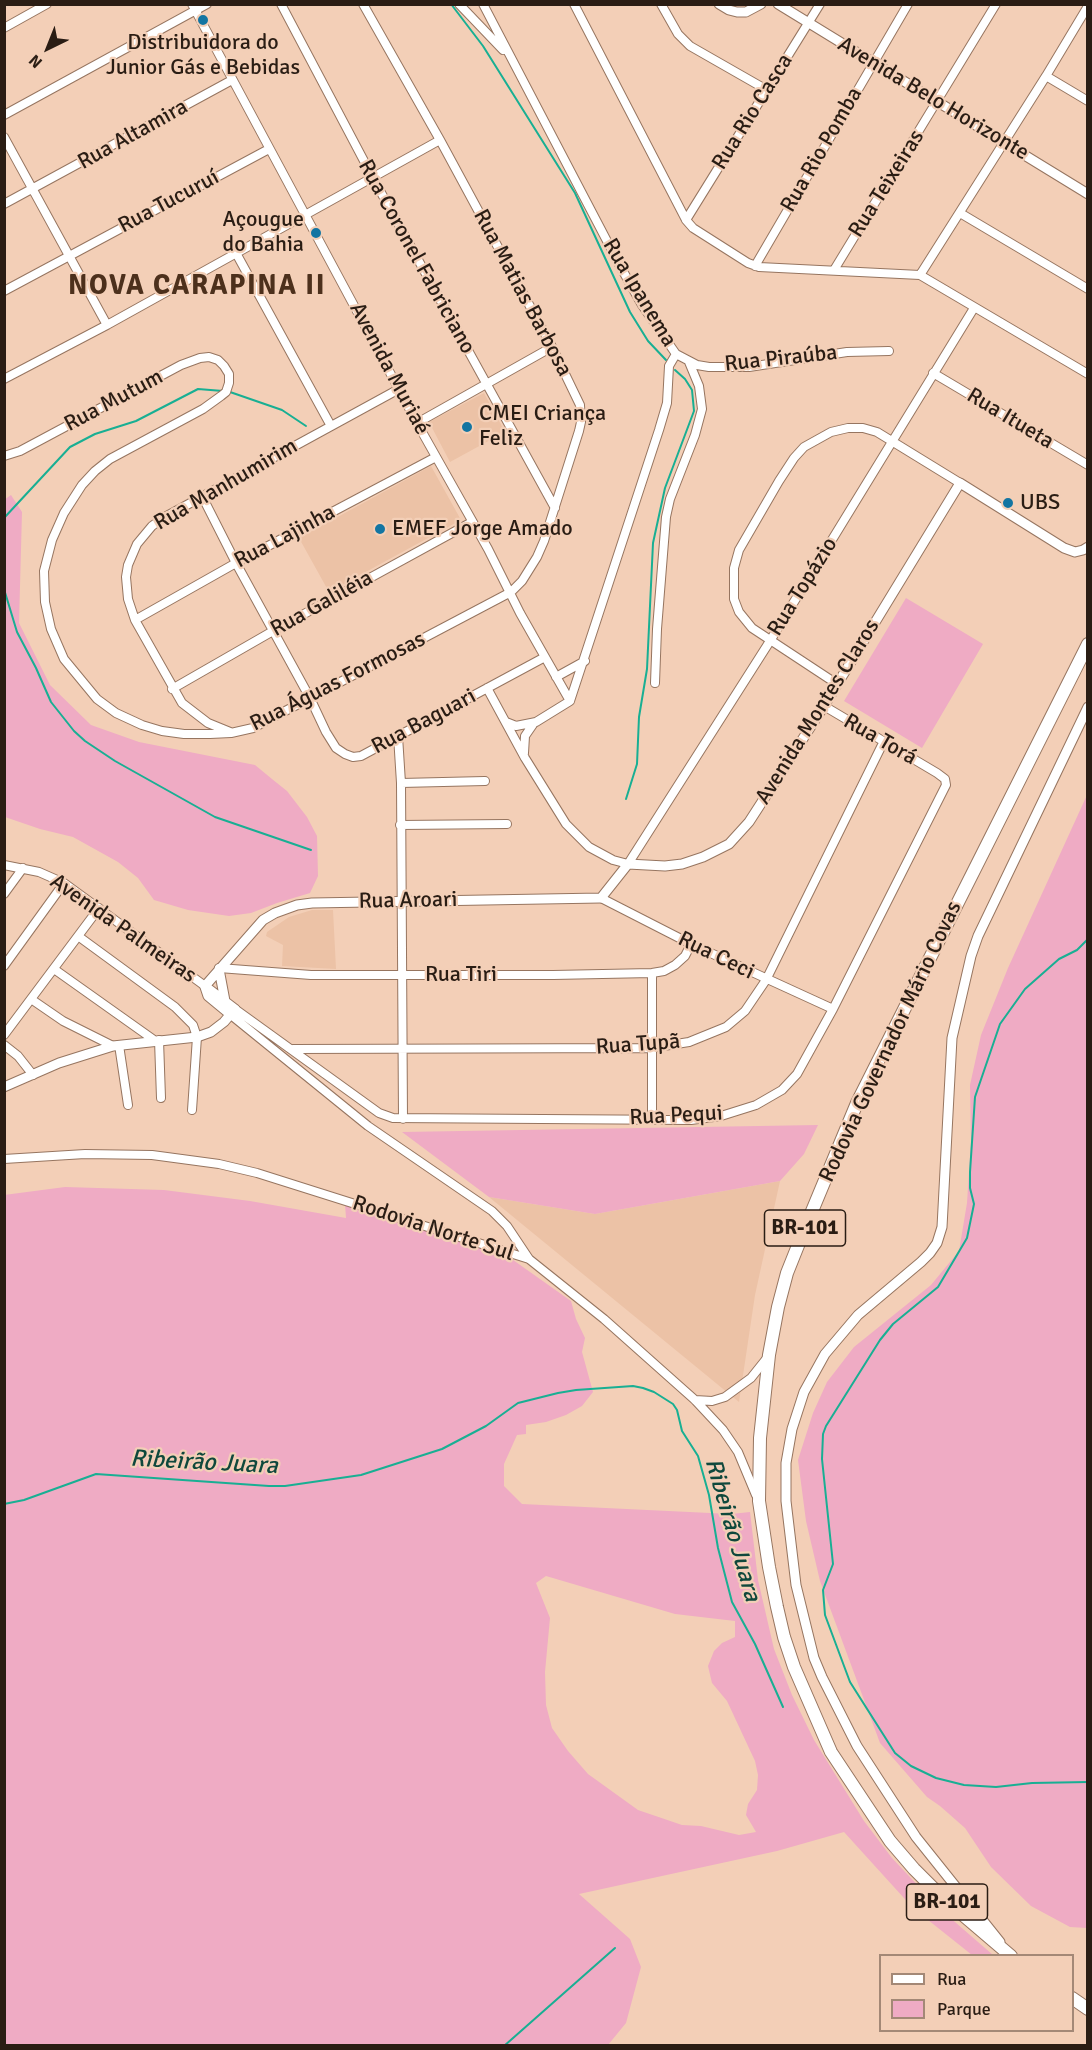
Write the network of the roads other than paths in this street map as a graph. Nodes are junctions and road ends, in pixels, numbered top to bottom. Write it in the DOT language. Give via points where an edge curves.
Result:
graph roads {
  1 [pos="47,4"];
  2 [pos="207,4"];
  3 [pos="281,4"];
  4 [pos="363,4"];
  5 [pos="459,4"];
  6 [pos="483,4"];
  7 [pos="574,4"];
  8 [pos="661,4"];
  9 [pos="719,4"];
  10 [pos="761,4"];
  11 [pos="778,4"];
  12 [pos="820,4"];
  13 [pos="908,4"];
  14 [pos="996,4"];
  15 [pos="1088,6"];
  16 [pos="193,8"];
  17 [pos="1085,15"];
  18 [pos="808,23"];
  19 [pos="4,28"];
  20 [pos="509,55"];
  21 [pos="873,62"];
  22 [pos="1046,76"];
  23 [pos="232,80"];
  24 [pos="767,90"];
  25 [pos="1088,101"];
  26 [pos="938,102"];
  27 [pos="4,115"];
  28 [pos="4,137"];
  29 [pos="440,140"];
  30 [pos="1004,143"];
  31 [pos="269,149"];
  32 [pos="373,178"];
  33 [pos="33,190"];
  34 [pos="1088,194"];
  35 [pos="4,204"];
  36 [pos="960,213"];
  37 [pos="306,216"];
  38 [pos="686,220"];
  39 [pos="236,253"];
  40 [pos="69,255"];
  41 [pos="754,266"];
  42 [pos="834,270"];
  43 [pos="920,275"];
  44 [pos="1088,289"];
  45 [pos="4,291"];
  46 [pos="974,308"];
  47 [pos="107,325"];
  48 [pos="552,347"];
  49 [pos="889,351"];
  50 [pos="676,354"];
  51 [pos="689,362"];
  52 [pos="224,366"];
  53 [pos="933,373"];
  54 [pos="1088,375"];
  55 [pos="4,379"];
  56 [pos="486,385"];
  57 [pos="399,389"];
  58 [pos="417,423"];
  59 [pos="331,426"];
  60 [pos="893,441"];
  61 [pos="4,456"];
  62 [pos="435,457"];
  63 [pos="1088,465"];
  64 [pos="960,483"];
  65 [pos="203,498"];
  66 [pos="555,508"];
  67 [pos="472,522"];
  68 [pos="1088,547"];
  69 [pos="236,563"];
  70 [pos="510,592"];
  71 [pos="135,620"];
  72 [pos="273,631"];
  73 [pos="770,641"];
  74 [pos="1088,644"];
  75 [pos="545,657"];
  76 [pos="585,661"];
  77 [pos="556,677"];
  78 [pos="655,683"];
  79 [pos="837,684"];
  80 [pos="487,688"];
  81 [pos="172,689"];
  82 [pos="310,698"];
  83 [pos="570,702"];
  84 [pos="824,706"];
  85 [pos="1088,707"];
  86 [pos="506,722"];
  87 [pos="536,722"];
  88 [pos="231,733"];
  89 [pos="398,736"];
  90 [pos="883,743"];
  91 [pos="525,758"];
  92 [pos="937,773"];
  93 [pos="485,781"];
  94 [pos="401,783"];
  95 [pos="507,824"];
  96 [pos="400,825"];
  97 [pos="628,864"];
  98 [pos="4,865"];
  99 [pos="23,868"];
  100 [pos="64,884"];
  101 [pos="4,894"];
  102 [pos="601,898"];
  103 [pos="401,901"];
  104 [pos="99,908"];
  105 [pos="78,936"];
  106 [pos="691,944"];
  107 [pos="4,966"];
  108 [pos="54,969"];
  109 [pos="219,969"];
  110 [pos="652,973"];
  111 [pos="403,975"];
  112 [pos="766,980"];
  113 [pos="205,986"];
  114 [pos="31,999"];
  115 [pos="225,1001"];
  116 [pos="833,1009"];
  117 [pos="233,1012"];
  118 [pos="4,1035"];
  119 [pos="197,1037"];
  120 [pos="157,1040"];
  121 [pos="4,1045"];
  122 [pos="116,1046"];
  123 [pos="651,1048"];
  124 [pos="293,1049"];
  125 [pos="403,1049"];
  126 [pos="33,1075"];
  127 [pos="4,1087"];
  128 [pos="162,1098"];
  129 [pos="128,1104"];
  130 [pos="192,1110"];
  131 [pos="652,1118"];
  132 [pos="403,1119"];
  133 [pos="4,1159"];
  134 [pos="529,1259"];
  135 [pos="769,1355"];
  136 [pos="695,1400"];
  137 [pos="759,1501"];
  138 [pos="1010,1954"];
  139 [pos="1010,1954"];
  140 [pos="1074,1999"];
  141 [pos="1088,2009"];
  1 -- 19 [label="street"];
  2 -- 16 [label="street"];
  3 -- 32 [label="street, Rua Coronel Fabriciano"];
  4 -- 29 [label="street, Rua Matias Barbosa"];
  5 -- 20 [label="street"];
  6 -- 20 [label="street, Rua Ipanema"];
  7 -- 38 [label="street"];
  8 -- 24 [label="street" via="683,41"];
  9 -- 10 [label="street" via="737,12"];
  11 -- 18 [label="street, Avenida Belo Horizonte"];
  12 -- 18 [label="street, Rua Rio Casca"];
  13 -- 21 [label="street, Rua Rio Pomba"];
  14 -- 26 [label="street, Rua Teixeiras"];
  15 -- 17 [label="street"];
  16 -- 23 [label="street, Avenida Muriaé"];
  16 -- 27 [label="street"];
  17 -- 22 [label="street"];
  18 -- 21 [label="street, Avenida Belo Horizonte"];
  18 -- 24 [label="street, Rua Rio Casca"];
  20 -- 50 [label="street, Rua Ipanema" via="642,305"];
  21 -- 26 [label="street, Avenida Belo Horizonte"];
  21 -- 41 [label="street, Rua Rio Pomba"];
  22 -- 25 [label="street"];
  22 -- 30 [label="street"];
  23 -- 31 [label="street, Avenida Muriaé"];
  23 -- 33 [label="street, Rua Altamira"];
  24 -- 38 [label="street, Rua Rio Casca"];
  26 -- 30 [label="street, Avenida Belo Horizonte"];
  26 -- 42 [label="street, Rua Teixeiras"];
  28 -- 33 [label="street"];
  29 -- 32 [label="street"];
  29 -- 48 [label="street, Rua Matias Barbosa"];
  30 -- 34 [label="street, Avenida Belo Horizonte"];
  30 -- 36 [label="street"];
  31 -- 37 [label="street, Avenida Muriaé"];
  31 -- 40 [label="street, Rua Tucuruí"];
  32 -- 37 [label="street"];
  32 -- 56 [label="street, Rua Coronel Fabriciano"];
  33 -- 35 [label="street, Rua Altamira"];
  33 -- 40 [label="street"];
  36 -- 43 [label="street"];
  36 -- 44 [label="street"];
  37 -- 39 [label="street"];
  37 -- 57 [label="street, Avenida Muriaé"];
  38 -- 41 [label="street"];
  39 -- 47 [label="street"];
  39 -- 59 [label="street"];
  40 -- 45 [label="street, Rua Tucuruí"];
  40 -- 47 [label="street"];
  41 -- 42 [label="street"];
  42 -- 43 [label="street"];
  43 -- 46 [label="street"];
  46 -- 53 [label="street, Rua Topázio"];
  46 -- 54 [label="street"];
  47 -- 55 [label="street"];
  48 -- 56 [label="street"];
  48 -- 66 [label="street, Rua Matias Barbosa" via="576,394 581,413"];
  49 -- 51 [label="street, Rua Piraúba" via="847,352 749,367 709,367"];
  50 -- 51 [label="street, Rua Piraúba"];
  50 -- 76 [label="street, Rua Ipanema" via="669,366 667,403 659,430"];
  51 -- 78 [label="street" via="699,386 702,409 666,516"];
  52 -- 61 [label="street, Rua Mutum" via="209,357 181,365"];
  52 -- 88 [label="street, Rua Águas Formosas" via="229,374 226,392 95,471 64,513 44,571 45,602 64,659 97,699 117,713 162,731"];
  53 -- 60 [label="street, Rua Topázio"];
  53 -- 63 [label="street, Rua Itueta"];
  56 -- 58 [label="street"];
  56 -- 66 [label="street, Rua Coronel Fabriciano"];
  57 -- 58 [label="street, Avenida Muriaé"];
  57 -- 59 [label="street, Rua Manhumirim"];
  58 -- 62 [label="street, Avenida Muriaé"];
  59 -- 65 [label="street, Rua Manhumirim"];
  60 -- 64 [label="street"];
  60 -- 73 [label="street, Rua Topázio"];
  60 -- 73 [label="street" via="863,428 831,432 804,447 779,481 739,550 732,585 739,612"];
  62 -- 67 [label="street, Avenida Muriaé"];
  62 -- 69 [label="street, Rua Lajinha"];
  64 -- 68 [label="street" via="1064,548 1075,552"];
  64 -- 79 [label="street, Avenida Montes Claros"];
  65 -- 69 [label="street"];
  65 -- 71 [label="street, Rua Manhumirim" via="163,518 137,544 126,577"];
  66 -- 70 [label="street, Rua Matias Barbosa" via="537,557"];
  67 -- 70 [label="street, Avenida Muriaé"];
  67 -- 72 [label="street, Rua Galiléia"];
  69 -- 71 [label="street, Rua Lajinha"];
  69 -- 72 [label="street"];
  70 -- 75 [label="street, Avenida Muriaé"];
  70 -- 82 [label="street, Rua Águas Formosas"];
  71 -- 81 [label="street, Rua Manhumirim"];
  72 -- 81 [label="street, Rua Galiléia"];
  72 -- 82 [label="street"];
  73 -- 79 [label="street"];
  73 -- 97 [label="street, Rua Topázio"];
  74 -- 135 [label="main road, Rodovia Governador Mário Covas / BR-101" via="857,1103 787,1273"];
  75 -- 77 [label="street, Avenida Muriaé"];
  75 -- 80 [label="street, Rua Baguari"];
  76 -- 77 [label="street"];
  76 -- 83 [label="street, Rua Ipanema"];
  77 -- 83 [label="street, Avenida Muriaé"];
  79 -- 84 [label="street, Avenida Montes Claros"];
  80 -- 86 [label="street, Rua Baguari"];
  80 -- 89 [label="street, Rua Baguari"];
  81 -- 88 [label="street, Rua Manhumirim" via="195,714"];
  82 -- 88 [label="street, Rua Águas Formosas" via="262,724"];
  82 -- 89 [label="street, Rua Baguari" via="336,748 349,756 361,756"];
  83 -- 87 [label="street, Rua Baguari"];
  84 -- 90 [label="street, Rua Torá"];
  84 -- 97 [label="street, Avenida Montes Claros" via="749,822 729,844 682,864"];
  85 -- 138 [label="street" via="971,956 952,1038 942,1227 937,1243 921,1262 858,1315 825,1354 804,1392 786,1463 786,1501 796,1585 822,1677 857,1746 916,1837"];
  86 -- 87 [label="street, Rua Baguari" via="516,726"];
  86 -- 91 [label="street, Avenida Montes Claros"];
  87 -- 91 [label="street" via="525,736"];
  89 -- 94 [label="street"];
  90 -- 92 [label="street, Rua Torá"];
  90 -- 112 [label="street, Rua Tupã"];
  91 -- 97 [label="street, Avenida Montes Claros" via="574,834 602,854"];
  92 -- 116 [label="street, Rua Pequi" via="946,785"];
  93 -- 94 [label="street"];
  94 -- 96 [label="street"];
  95 -- 96 [label="street"];
  96 -- 103 [label="street"];
  97 -- 102 [label="street"];
  98 -- 99 [label="street, Avenida Palmeiras"];
  99 -- 100 [label="street, Avenida Palmeiras"];
  99 -- 101 [label="street"];
  100 -- 104 [label="street, Avenida Palmeiras"];
  100 -- 107 [label="street"];
  102 -- 103 [label="street, Rua Aroari"];
  102 -- 106 [label="street, Rua Ceci"];
  103 -- 109 [label="street, Rua Aroari" via="312,903 285,908 263,920"];
  103 -- 111 [label="street"];
  104 -- 105 [label="street"];
  104 -- 113 [label="street, Avenida Palmeiras"];
  105 -- 108 [label="street"];
  105 -- 119 [label="street" via="176,1007 189,1019"];
  106 -- 110 [label="street, Rua Tiri" via="675,965"];
  106 -- 112 [label="street, Rua Ceci"];
  108 -- 114 [label="street"];
  108 -- 120 [label="street"];
  109 -- 111 [label="street, Rua Tiri"];
  109 -- 113 [label="street, Rua Aroari"];
  109 -- 115 [label="street"];
  110 -- 111 [label="street, Rua Tiri"];
  110 -- 123 [label="street"];
  111 -- 125 [label="street"];
  112 -- 116 [label="street, Rua Ceci"];
  112 -- 123 [label="street, Rua Tupã" via="745,1011 726,1027 689,1042"];
  113 -- 115 [label="street"];
  113 -- 117 [label="street" via="208,996"];
  114 -- 118 [label="street"];
  114 -- 122 [label="street" via="63,1021"];
  115 -- 117 [label="street"];
  116 -- 131 [label="street, Rua Pequi" via="797,1074 782,1090 756,1106 691,1120"];
  117 -- 119 [label="street" via="211,1032"];
  117 -- 124 [label="street, Rua Pequi"];
  117 -- 134 [label="street" via="368,1126 492,1211"];
  119 -- 120 [label="street"];
  119 -- 130 [label="street"];
  120 -- 122 [label="street"];
  120 -- 128 [label="street"];
  121 -- 126 [label="street"];
  122 -- 126 [label="street"];
  122 -- 129 [label="street"];
  123 -- 125 [label="street, Rua Tupã"];
  123 -- 131 [label="street"];
  124 -- 125 [label="street, Rua Tupã"];
  124 -- 132 [label="street, Rua Pequi" via="379,1113"];
  125 -- 132 [label="street"];
  126 -- 127 [label="street"];
  131 -- 132 [label="street, Rua Pequi"];
  133 -- 134 [label="street, Rodovia Norte Sul" via="152,1155 219,1164"];
  134 -- 136 [label="street, Rodovia Norte Sul"];
  135 -- 136 [label="street" via="751,1378 725,1397"];
  135 -- 137 [label="main road, Rodovia Governador Mário Covas / BR-101" via="760,1438"];
  136 -- 137 [label="street, Rodovia Norte Sul" via="738,1452"];
  137 -- 139 [label="main road, Rodovia Governador Mário Covas / BR-101" via="784,1637 831,1752 890,1841 914,1869"];
  140 -- 141 [label="main road"];
}
